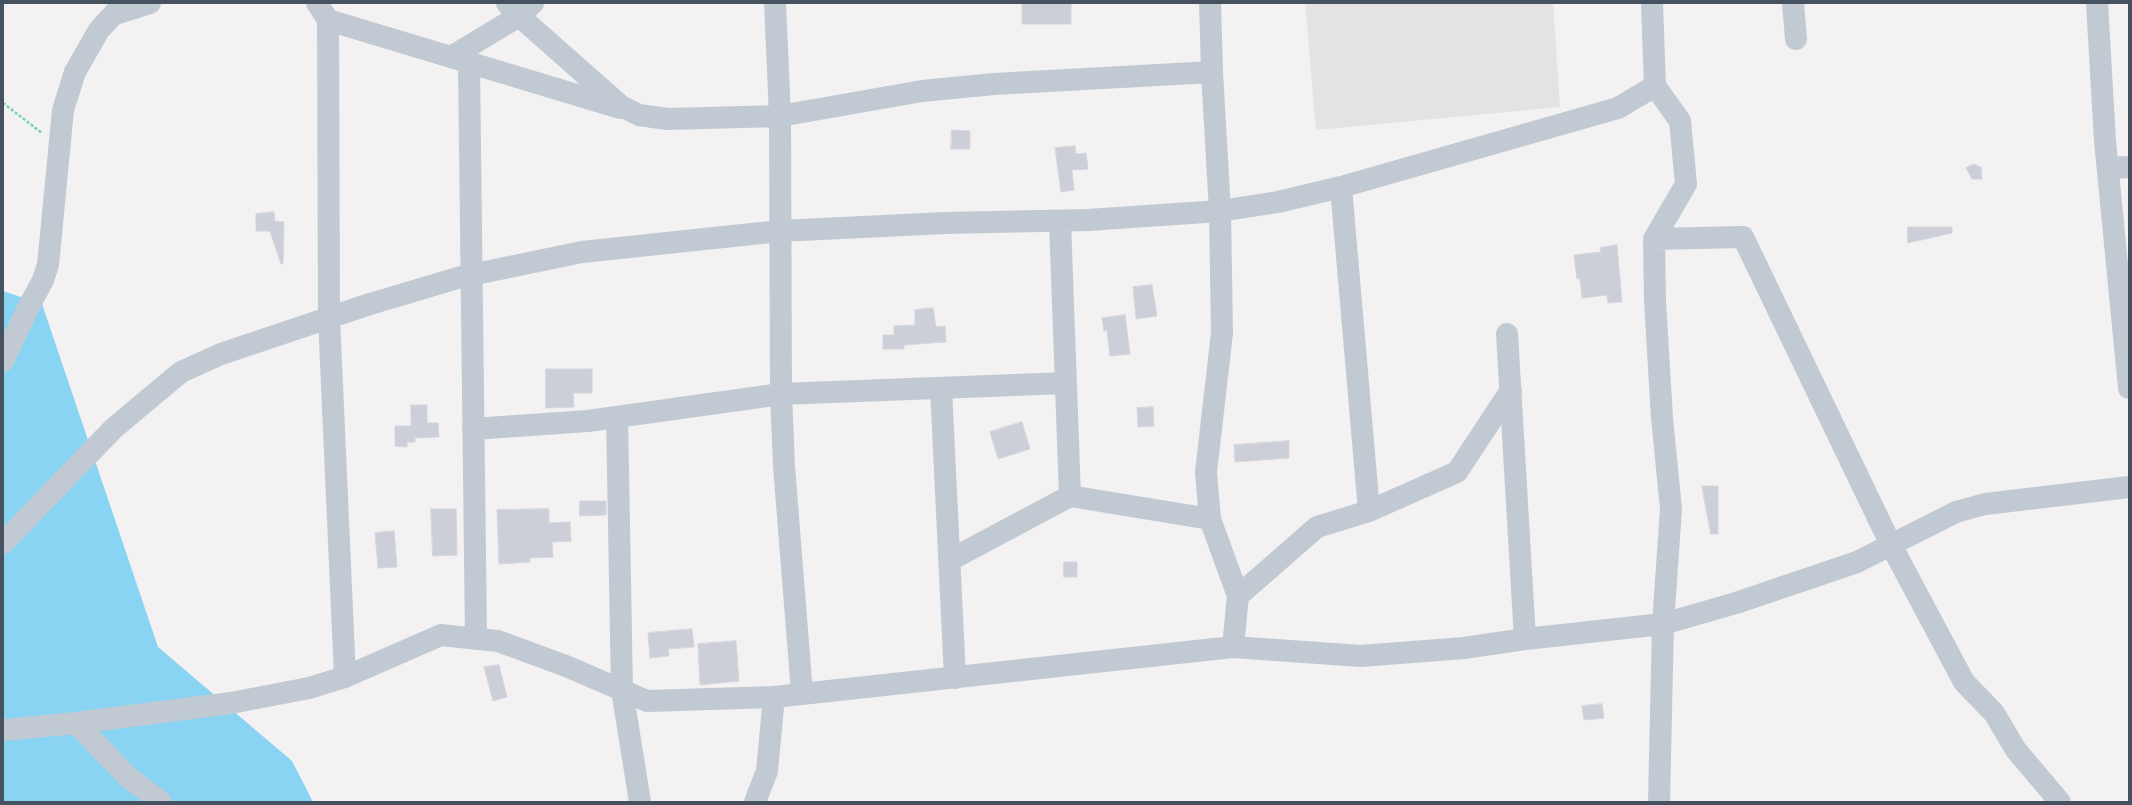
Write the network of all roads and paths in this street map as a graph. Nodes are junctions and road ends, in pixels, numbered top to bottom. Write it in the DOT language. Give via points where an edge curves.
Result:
graph roads {
  1 [pos="150,3"];
  2 [pos="775,3"];
  3 [pos="1210,3"];
  4 [pos="1652,3"];
  5 [pos="1793,3"];
  6 [pos="2097,3"];
  7 [pos="520,7"];
  8 [pos="120,9"];
  9 [pos="323,12"];
  10 [pos="1796,39"];
  11 [pos="460,60"];
  12 [pos="1212,72"];
  13 [pos="1655,86"];
  14 [pos="3,103"];
  15 [pos="628,111"];
  16 [pos="780,116"];
  17 [pos="58,146"];
  18 [pos="2129,167"];
  19 [pos="2108,168"];
  20 [pos="1341,186"];
  21 [pos="1220,211"];
  22 [pos="1060,221"];
  23 [pos="780,231"];
  24 [pos="1654,239"];
  25 [pos="472,275"];
  26 [pos="329,318"];
  27 [pos="1507,334"];
  28 [pos="3,361"];
  29 [pos="1066,383"];
  30 [pos="941,388"];
  31 [pos="2129,388"];
  32 [pos="1511,390"];
  33 [pos="781,394"];
  34 [pos="617,417"];
  35 [pos="474,429"];
  36 [pos="2129,487"];
  37 [pos="1070,496"];
  38 [pos="1369,511"];
  39 [pos="1210,520"];
  40 [pos="3,543"];
  41 [pos="1891,545"];
  42 [pos="950,560"];
  43 [pos="1238,596"];
  44 [pos="1663,624"];
  45 [pos="476,639"];
  46 [pos="1525,639"];
  47 [pos="1233,647"];
  48 [pos="345,677"];
  49 [pos="955,678"];
  50 [pos="622,690"];
  51 [pos="802,693"];
  52 [pos="774,697"];
  53 [pos="76,723"];
  54 [pos="3,730"];
  55 [pos="162,802"];
  56 [pos="640,802"];
  57 [pos="755,802"];
  58 [pos="1659,802"];
  59 [pos="2060,802"];
  1 -- 8 [label="street"];
  2 -- 16 [label="street"];
  3 -- 12 [label="street"];
  4 -- 13 [label="street"];
  5 -- 10 [label="street"];
  6 -- 19 [label="street"];
  7 -- 11 [label="street"];
  7 -- 15 [label="street"];
  8 -- 17 [label="street" via="99,30 75,72 63,110"];
  9 -- 11 [label="street"];
  9 -- 26 [label="street"];
  11 -- 15 [label="street"];
  11 -- 25 [label="street"];
  12 -- 16 [label="street" via="994,84 922,91"];
  12 -- 21 [label="street"];
  13 -- 20 [label="street" via="1618,108"];
  13 -- 24 [label="street" via="1680,121 1686,184"];
  14 -- 17 [label="path"];
  15 -- 16 [label="street" via="667,119"];
  16 -- 23 [label="street"];
  17 -- 28 [label="street" via="48,265 44,280"];
  18 -- 19 [label="street"];
  19 -- 31 [label="street"];
  20 -- 21 [label="street" via="1278,202"];
  20 -- 38 [label="street"];
  21 -- 22 [label="street"];
  21 -- 39 [label="street" via="1222,333 1206,472"];
  22 -- 23 [label="street" via="945,223"];
  22 -- 29 [label="street"];
  23 -- 25 [label="street" via="582,252"];
  23 -- 33 [label="street"];
  24 -- 41 [label="street" via="1743,237"];
  24 -- 44 [label="street" via="1662,418 1671,509"];
  25 -- 26 [label="street"];
  25 -- 35 [label="street"];
  26 -- 40 [label="street" via="221,354 181,372 114,428"];
  26 -- 48 [label="street"];
  27 -- 32 [label="street"];
  29 -- 30 [label="street"];
  29 -- 37 [label="street"];
  30 -- 33 [label="street"];
  30 -- 42 [label="street"];
  32 -- 38 [label="street" via="1457,472"];
  32 -- 46 [label="street"];
  33 -- 34 [label="street"];
  33 -- 51 [label="street" via="784,466"];
  34 -- 35 [label="street"];
  34 -- 50 [label="street"];
  35 -- 45 [label="street"];
  36 -- 41 [label="street" via="1985,504 1956,512"];
  37 -- 39 [label="street"];
  37 -- 42 [label="street"];
  38 -- 43 [label="street" via="1316,527"];
  39 -- 43 [label="street"];
  41 -- 44 [label="street" via="1849,565 1736,603"];
  41 -- 59 [label="street" via="1964,682 1990,708 2016,750"];
  42 -- 49 [label="street"];
  43 -- 47 [label="street"];
  44 -- 46 [label="street"];
  44 -- 58 [label="street"];
  45 -- 48 [label="street" via="441,635"];
  45 -- 50 [label="street" via="504,644 566,666"];
  46 -- 47 [label="street" via="1464,648 1361,656"];
  47 -- 49 [label="street"];
  48 -- 53 [label="street" via="309,688 230,703"];
  49 -- 51 [label="street"];
  50 -- 52 [label="street" via="647,701"];
  50 -- 56 [label="street"];
  51 -- 52 [label="street"];
  52 -- 57 [label="street" via="767,771"];
  53 -- 54 [label="street"];
  53 -- 55 [label="street" via="128,777"];
}
